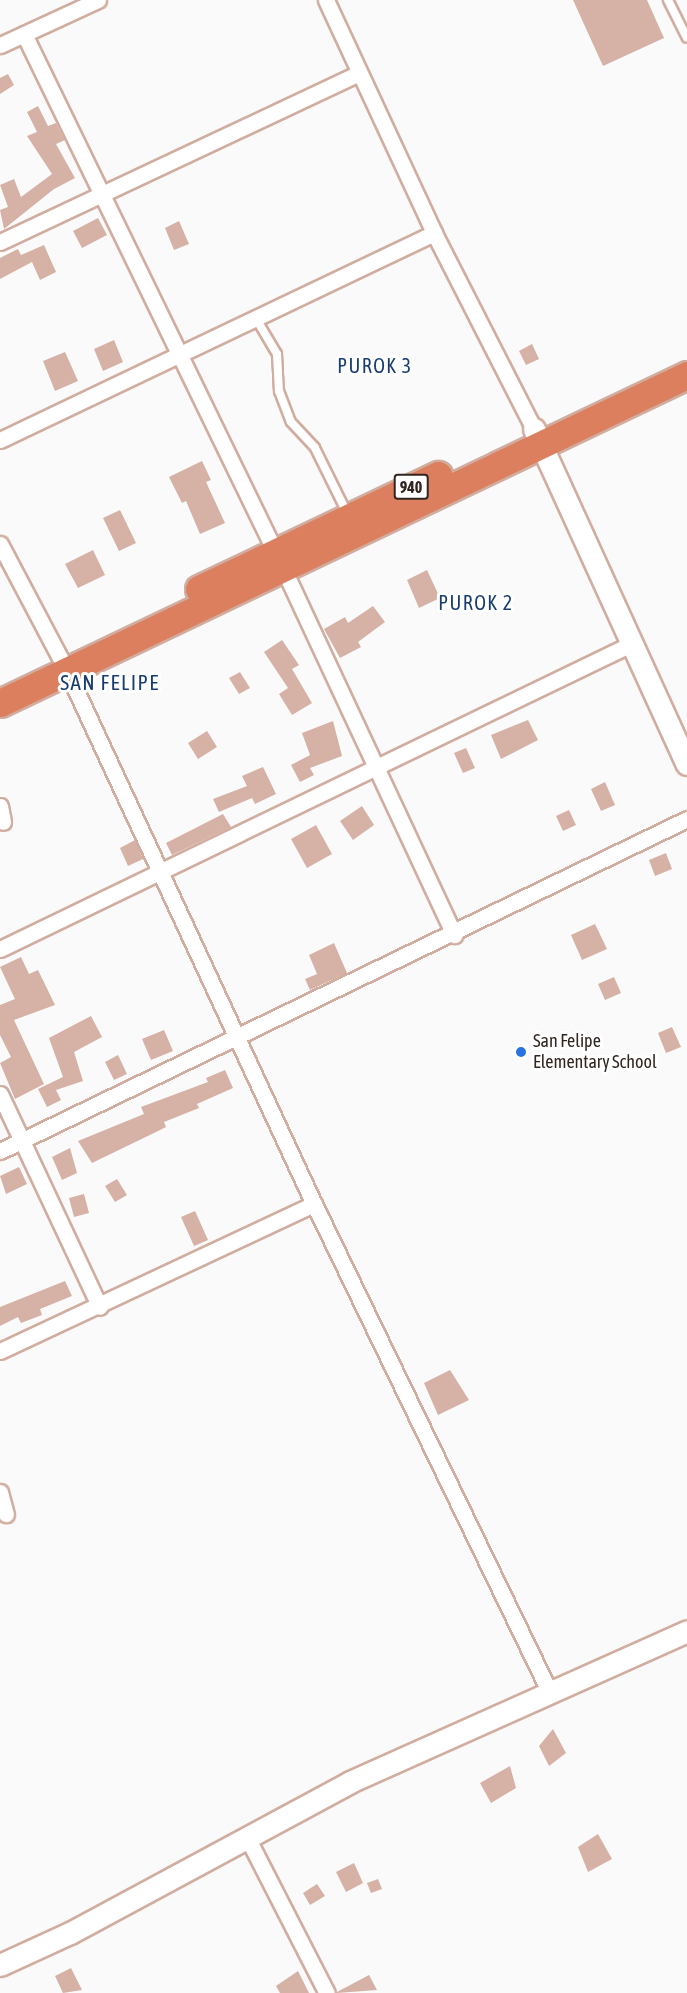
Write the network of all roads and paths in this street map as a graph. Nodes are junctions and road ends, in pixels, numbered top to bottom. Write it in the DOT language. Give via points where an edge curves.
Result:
graph roads {
  1 [pos="98,0"];
  2 [pos="326,0"];
  3 [pos="668,0"];
  4 [pos="24,34"];
  5 [pos="687,38"];
  6 [pos="0,45"];
  7 [pos="358,73"];
  8 [pos="103,194"];
  9 [pos="434,233"];
  10 [pos="0,242"];
  11 [pos="255,317"];
  12 [pos="177,354"];
  13 [pos="687,356"];
  14 [pos="687,375"];
  15 [pos="538,437"];
  16 [pos="0,440"];
  17 [pos="348,517"];
  18 [pos="0,544"];
  19 [pos="279,561"];
  20 [pos="631,644"];
  21 [pos="62,664"];
  22 [pos="0,683"];
  23 [pos="0,703"];
  24 [pos="687,764"];
  25 [pos="376,768"];
  26 [pos="0,806"];
  27 [pos="687,819"];
  28 [pos="3,822"];
  29 [pos="160,874"];
  30 [pos="454,935"];
  31 [pos="0,949"];
  32 [pos="238,1037"];
  33 [pos="0,1094"];
  34 [pos="23,1140"];
  35 [pos="0,1151"];
  36 [pos="314,1204"];
  37 [pos="100,1307"];
  38 [pos="0,1351"];
  39 [pos="0,1492"];
  40 [pos="6,1514"];
  41 [pos="687,1631"];
  42 [pos="551,1695"];
  43 [pos="247,1837"];
  44 [pos="0,1965"];
  45 [pos="327,1993"];
  1 -- 4 [label="street"];
  2 -- 7 [label="street"];
  3 -- 5 [label="lane"];
  4 -- 6 [label="street"];
  4 -- 8 [label="street"];
  7 -- 8 [label="street"];
  7 -- 9 [label="street"];
  8 -- 10 [label="street"];
  8 -- 12 [label="street"];
  9 -- 11 [label="street"];
  9 -- 15 [label="street"];
  11 -- 12 [label="street"];
  11 -- 17 [label="lane" via="277,354 279,391 288,414 315,448"];
  12 -- 16 [label="street"];
  12 -- 19 [label="street"];
  13 -- 15 [label="highway, 940"];
  14 -- 15 [label="highway, 940"];
  15 -- 17 [label="highway, 940"];
  15 -- 19 [label="highway, 940"];
  15 -- 20 [label="street"];
  17 -- 19 [label="highway, 940"];
  18 -- 21 [label="street"];
  19 -- 21 [label="highway, 940"];
  19 -- 25 [label="street"];
  20 -- 24 [label="street"];
  20 -- 25 [label="street"];
  21 -- 22 [label="highway, 940"];
  21 -- 23 [label="highway, 940"];
  21 -- 29 [label="street"];
  25 -- 29 [label="street"];
  25 -- 30 [label="street"];
  26 -- 28 [label="street"];
  27 -- 30 [label="street"];
  29 -- 31 [label="street"];
  29 -- 32 [label="street"];
  30 -- 32 [label="street"];
  32 -- 34 [label="street"];
  32 -- 36 [label="street"];
  33 -- 34 [label="street"];
  34 -- 35 [label="street"];
  34 -- 37 [label="street"];
  36 -- 37 [label="street"];
  36 -- 42 [label="street"];
  37 -- 38 [label="street"];
  39 -- 40 [label="street"];
  41 -- 42 [label="street"];
  42 -- 43 [label="street" via="406,1755 308,1802"];
  43 -- 44 [label="street" via="70,1933"];
  43 -- 45 [label="street"];
}
